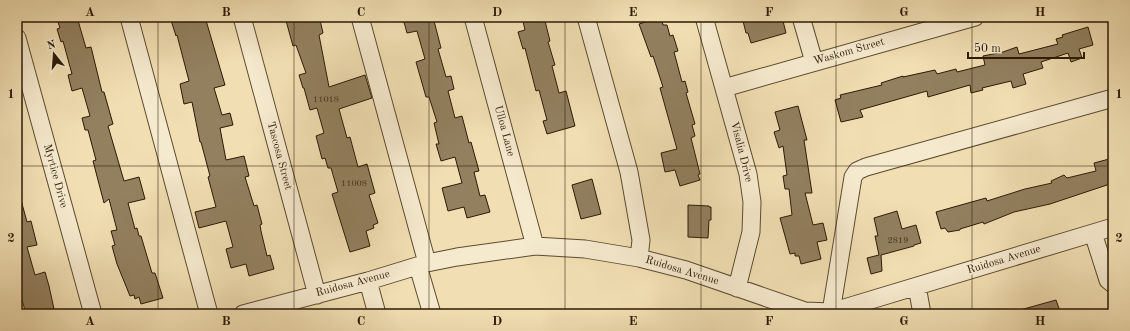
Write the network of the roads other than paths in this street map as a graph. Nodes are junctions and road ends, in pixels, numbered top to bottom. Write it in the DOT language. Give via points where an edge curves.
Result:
graph roads {
  1 [pos="129,17"];
  2 [pos="242,17"];
  3 [pos="360,17"];
  4 [pos="472,17"];
  5 [pos="586,17"];
  6 [pos="704,17"];
  7 [pos="801,17"];
  8 [pos="975,17"];
  9 [pos="17,38"];
  10 [pos="814,62"];
  11 [pos="724,88"];
  12 [pos="1113,98"];
  13 [pos="1113,227"];
  14 [pos="1093,233"];
  15 [pos="535,246"];
  16 [pos="639,258"];
  17 [pos="422,265"];
  18 [pos="368,281"];
  19 [pos="1113,284"];
  20 [pos="917,286"];
  21 [pos="737,288"];
  22 [pos="317,295"];
  23 [pos="831,312"];
  24 [pos="93,314"];
  25 [pos="209,314"];
  26 [pos="243,314"];
  27 [pos="377,314"];
  28 [pos="432,314"];
  29 [pos="922,314"];
  1 -- 25 [label="street"];
  2 -- 22 [label="street, Tascosa Street"];
  3 -- 17 [label="street"];
  4 -- 15 [label="street, Ulloa Lane"];
  5 -- 16 [label="street" via="629,172 641,240"];
  6 -- 11 [label="street, Visalia Drive"];
  7 -- 10 [label="street"];
  8 -- 10 [label="street, Waskom Street"];
  9 -- 24 [label="street, Myrtice Drive"];
  10 -- 11 [label="street, Waskom Street"];
  11 -- 21 [label="street, Visalia Drive" via="748,174 752,202 751,232"];
  12 -- 23 [label="street" via="857,171 853,177"];
  13 -- 14 [label="street, Ruidosa Avenue"];
  14 -- 19 [label="street" via="1108,280"];
  14 -- 20 [label="street, Ruidosa Avenue"];
  15 -- 16 [label="street, Ruidosa Avenue" via="585,249"];
  15 -- 17 [label="street, Ruidosa Avenue" via="457,257"];
  16 -- 21 [label="street, Ruidosa Avenue" via="686,270"];
  17 -- 18 [label="street, Ruidosa Avenue"];
  17 -- 28 [label="street"];
  18 -- 22 [label="street, Ruidosa Avenue"];
  18 -- 27 [label="street"];
  20 -- 23 [label="street, Ruidosa Avenue"];
  20 -- 29 [label="street"];
  21 -- 23 [label="street, Ruidosa Avenue" via="805,311"];
  22 -- 26 [label="street, Ruidosa Avenue"];
}
